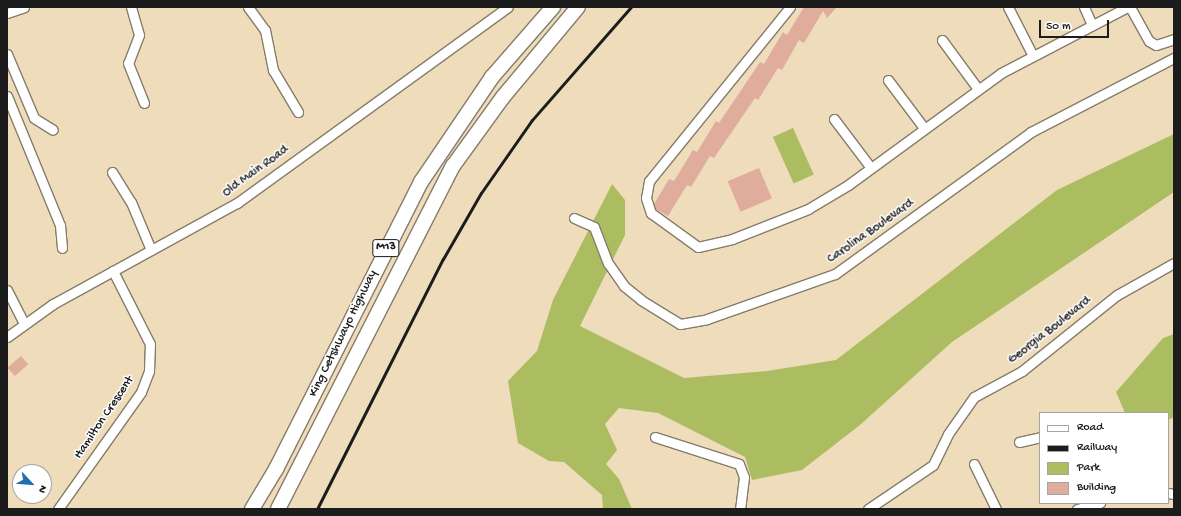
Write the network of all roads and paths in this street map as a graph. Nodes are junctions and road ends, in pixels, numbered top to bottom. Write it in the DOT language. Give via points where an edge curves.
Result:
graph roads {
  1 [pos="24,7"];
  2 [pos="131,7"];
  3 [pos="248,7"];
  4 [pos="508,7"];
  5 [pos="545,7"];
  6 [pos="553,7"];
  7 [pos="578,7"];
  8 [pos="586,7"];
  9 [pos="790,7"];
  10 [pos="1008,7"];
  11 [pos="1084,7"];
  12 [pos="1128,7"];
  13 [pos="7,13"];
  14 [pos="1092,25"];
  15 [pos="527,36"];
  16 [pos="1174,39"];
  17 [pos="942,40"];
  18 [pos="548,43"];
  19 [pos="7,54"];
  20 [pos="1032,54"];
  21 [pos="1174,58"];
  22 [pos="888,80"];
  23 [pos="978,89"];
  24 [pos="7,96"];
  25 [pos="144,103"];
  26 [pos="298,112"];
  27 [pos="834,119"];
  28 [pos="924,128"];
  29 [pos="53,130"];
  30 [pos="871,168"];
  31 [pos="112,172"];
  32 [pos="574,218"];
  33 [pos="62,248"];
  34 [pos="151,250"];
  35 [pos="1174,263"];
  36 [pos="114,271"];
  37 [pos="7,290"];
  38 [pos="24,324"];
  39 [pos="7,337"];
  40 [pos="655,437"];
  41 [pos="1039,437"];
  42 [pos="1019,442"];
  43 [pos="974,464"];
  44 [pos="1096,504"];
  45 [pos="58,509"];
  46 [pos="252,509"];
  47 [pos="278,509"];
  48 [pos="740,509"];
  49 [pos="868,509"];
  50 [pos="996,509"];
  51 [pos="1077,509"];
  1 -- 13 [label="street"];
  2 -- 25 [label="street" via="139,35 128,63"];
  3 -- 26 [label="street" via="265,30 273,70"];
  4 -- 34 [label="street, Old Main Road" via="237,203"];
  5 -- 15 [label="highway"];
  6 -- 15 [label="highway, King Cetshwayo Highway / M13"];
  7 -- 18 [label="highway, King Cetshwayo Highway / M13"];
  8 -- 18 [label="highway"];
  9 -- 30 [label="street" via="649,181 646,198 651,213 686,241 707,248 808,209"];
  10 -- 20 [label="street"];
  11 -- 14 [label="street"];
  12 -- 14 [label="street"];
  12 -- 16 [label="street" via="1149,41 1156,45"];
  14 -- 20 [label="street"];
  15 -- 46 [label="highway, King Cetshwayo Highway / M13" via="468,110 421,182 279,462"];
  17 -- 23 [label="street"];
  18 -- 47 [label="highway, King Cetshwayo Highway / M13" via="475,134 443,183"];
  19 -- 29 [label="street" via="34,118"];
  20 -- 23 [label="street"];
  21 -- 32 [label="street, Carolina Boulevard" via="1030,132 835,274 707,319 680,324 641,300 624,286 608,264 594,227"];
  22 -- 28 [label="street"];
  23 -- 28 [label="street"];
  24 -- 33 [label="street" via="60,225"];
  27 -- 30 [label="street"];
  28 -- 30 [label="street"];
  31 -- 34 [label="street" via="131,202"];
  34 -- 36 [label="street, Old Main Road"];
  35 -- 49 [label="street, Georgia Boulevard" via="1117,295 1022,371 974,397 948,434 934,465"];
  36 -- 38 [label="street, Old Main Road"];
  36 -- 45 [label="street, Hamilton Crescent" via="150,344 149,371 141,392"];
  37 -- 38 [label="street"];
  38 -- 39 [label="street, Old Main Road"];
  40 -- 48 [label="street" via="738,464 744,477"];
  41 -- 42 [label="street"];
  43 -- 50 [label="street"];
  44 -- 51 [label="street"];
}
